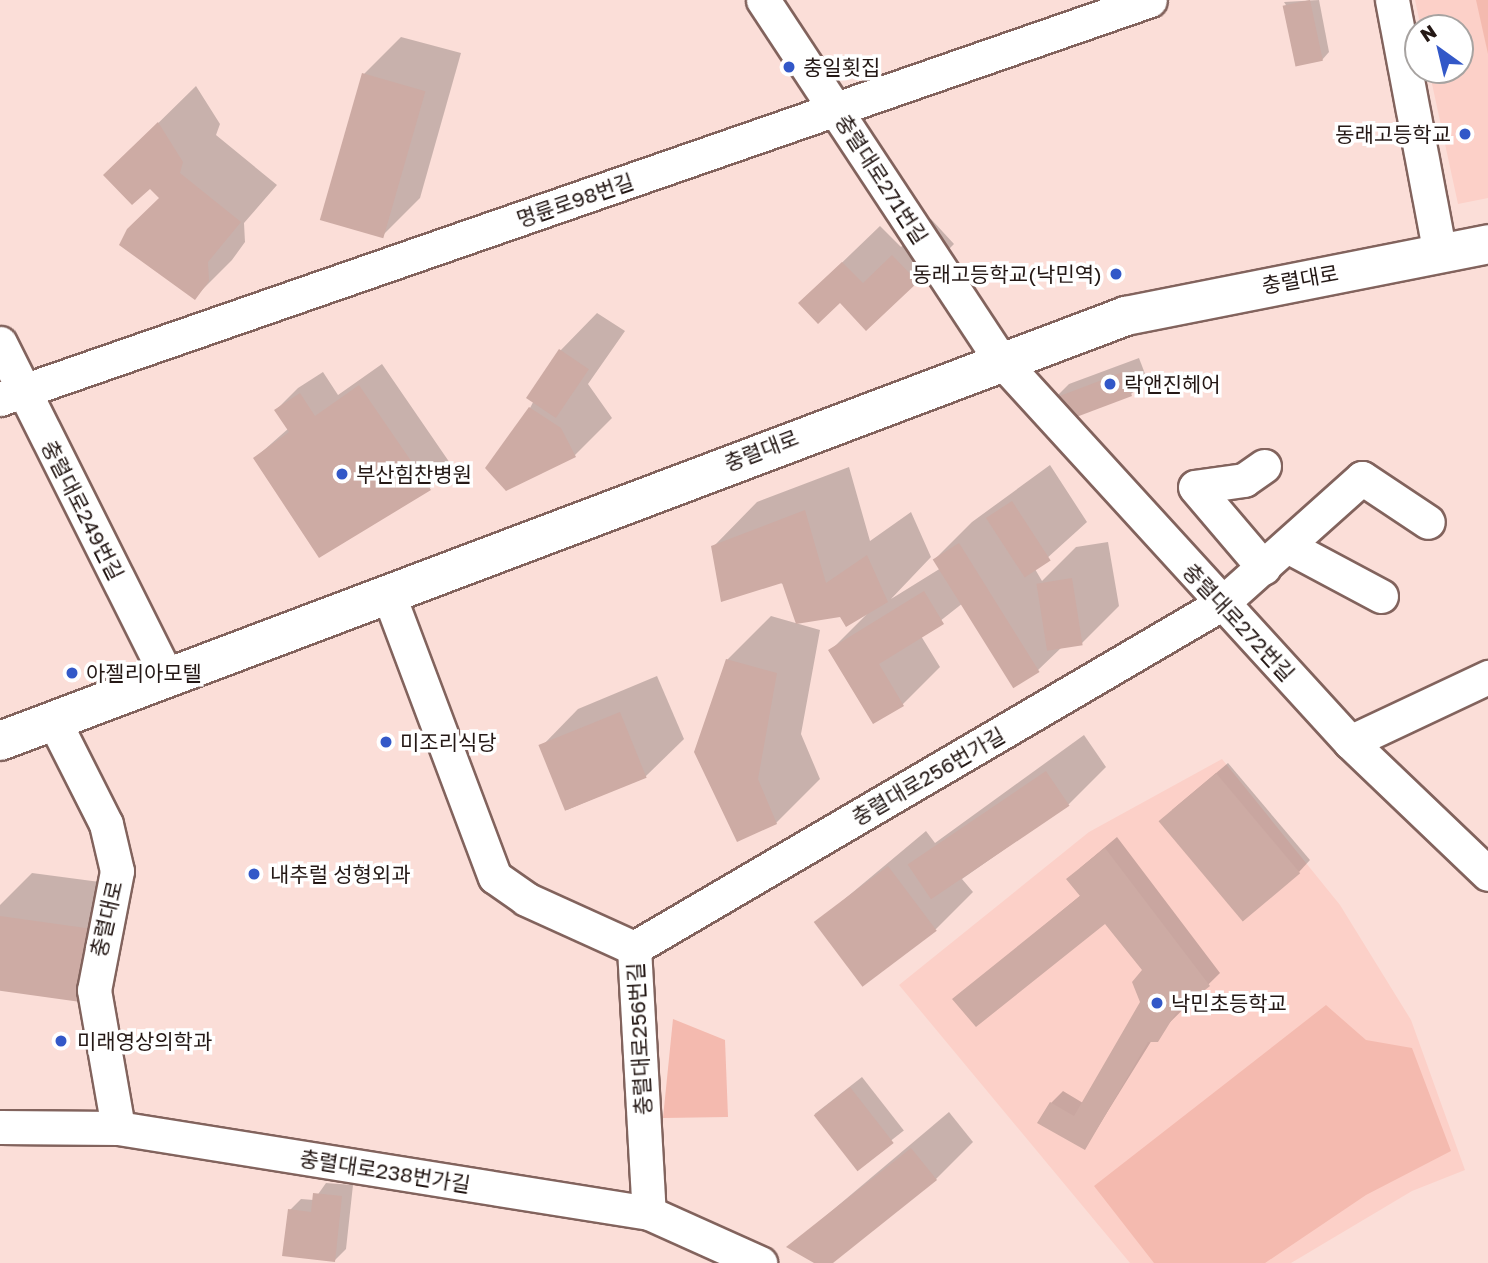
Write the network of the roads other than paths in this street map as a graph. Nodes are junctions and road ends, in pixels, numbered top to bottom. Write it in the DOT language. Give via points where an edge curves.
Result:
graph roads {
  1 [pos="763,0"];
  2 [pos="1150,0"];
  3 [pos="1392,0"];
  4 [pos="835,109"];
  5 [pos="1488,244"];
  6 [pos="1440,253"];
  7 [pos="0,343"];
  8 [pos="1000,359"];
  9 [pos="12,395"];
  10 [pos="1264,466"];
  11 [pos="1428,522"];
  12 [pos="1291,548"];
  13 [pos="1264,568"];
  14 [pos="388,593"];
  15 [pos="1381,596"];
  16 [pos="1221,604"];
  17 [pos="167,676"];
  18 [pos="1488,677"];
  19 [pos="54,721"];
  20 [pos="0,741"];
  21 [pos="1350,742"];
  22 [pos="1488,874"];
  23 [pos="634,948"];
  24 [pos="0,1127"];
  25 [pos="118,1128"];
  26 [pos="649,1213"];
  27 [pos="760,1263"];
  1 -- 4 [label="street, 충렬대로271번길"];
  2 -- 4 [label="street, 명륜로98번길"];
  3 -- 6 [label="street"];
  4 -- 8 [label="street, 충렬대로271번길"];
  4 -- 9 [label="street, 명륜로98번길"];
  5 -- 6 [label="main road, 충렬대로"];
  6 -- 8 [label="main road, 충렬대로" via="1138,313"];
  7 -- 9 [label="street, 충렬대로249번길"];
  8 -- 14 [label="main road, 충렬대로"];
  8 -- 16 [label="street, 충렬대로272번길"];
  9 -- 17 [label="street, 충렬대로249번길"];
  10 -- 13 [label="street" via="1244,480 1195,487"];
  11 -- 12 [label="street, 충렬대로256번가길" via="1362,478"];
  12 -- 13 [label="street, 충렬대로256번가길"];
  12 -- 15 [label="street"];
  13 -- 16 [label="street, 충렬대로256번가길"];
  14 -- 17 [label="main road, 충렬대로"];
  14 -- 23 [label="street, 충렬대로256번길" via="495,877 526,899"];
  16 -- 21 [label="street, 충렬대로272번길"];
  16 -- 23 [label="street, 충렬대로256번가길"];
  17 -- 19 [label="main road, 충렬대로"];
  18 -- 21 [label="street"];
  19 -- 20 [label="main road, 충렬대로"];
  19 -- 25 [label="street, 충렬대로" via="101,812 117,870 94,990"];
  21 -- 22 [label="street, 충렬대로272번길"];
  23 -- 26 [label="street, 충렬대로256번길"];
  24 -- 25 [label="street, 충렬대로238번가길"];
  25 -- 26 [label="street, 충렬대로238번가길"];
  26 -- 27 [label="street, 충렬대로238번가길"];
}
